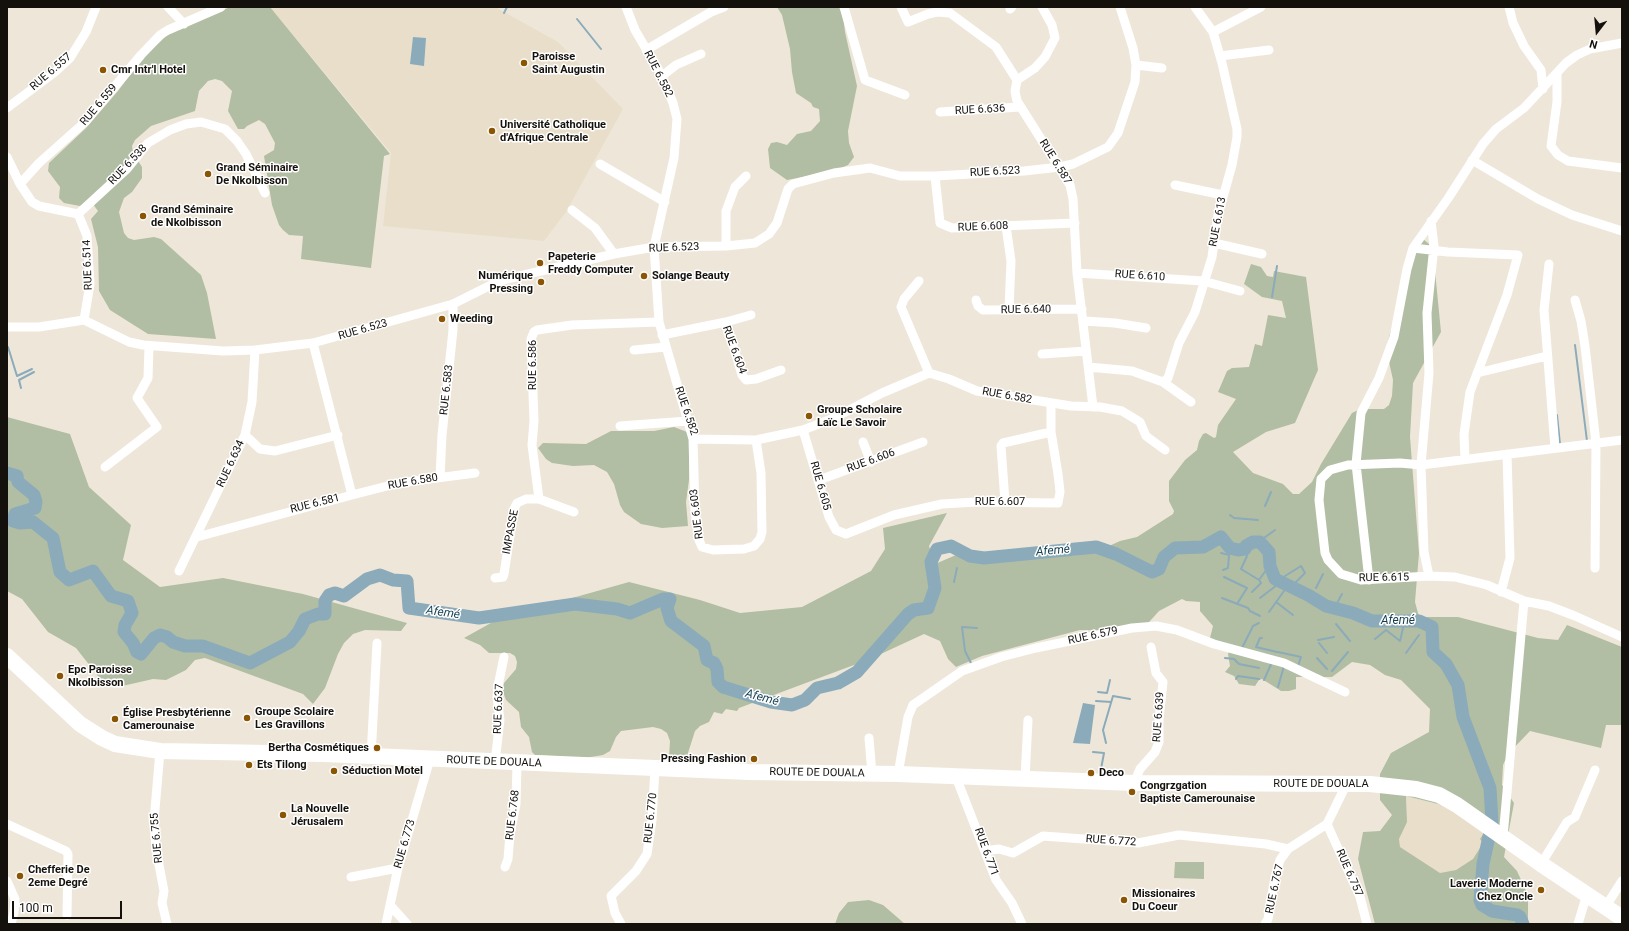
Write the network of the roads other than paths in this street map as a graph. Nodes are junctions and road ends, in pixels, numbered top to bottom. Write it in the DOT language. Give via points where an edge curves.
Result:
graph roads {
  1 [pos="96,7"];
  2 [pos="168,7"];
  3 [pos="221,7"];
  4 [pos="626,7"];
  5 [pos="724,7"];
  6 [pos="844,7"];
  7 [pos="901,7"];
  8 [pos="960,7"];
  9 [pos="1042,7"];
  10 [pos="1120,7"];
  11 [pos="1195,7"];
  12 [pos="1261,7"];
  13 [pos="1510,7"];
  14 [pos="955,16"];
  15 [pos="184,24"];
  16 [pos="1213,32"];
  17 [pos="1622,44"];
  18 [pos="646,50"];
  19 [pos="1269,50"];
  20 [pos="701,54"];
  21 [pos="1220,56"];
  22 [pos="1136,65"];
  23 [pos="1162,68"];
  24 [pos="1557,74"];
  25 [pos="662,76"];
  26 [pos="1017,80"];
  27 [pos="1543,89"];
  28 [pos="905,95"];
  29 [pos="1020,107"];
  30 [pos="7,108"];
  31 [pos="940,112"];
  32 [pos="7,157"];
  33 [pos="1472,160"];
  34 [pos="600,164"];
  35 [pos="1060,167"];
  36 [pos="1622,168"];
  37 [pos="746,176"];
  38 [pos="935,176"];
  39 [pos="20,184"];
  40 [pos="1175,184"];
  41 [pos="265,194"];
  42 [pos="1223,195"];
  43 [pos="664,202"];
  44 [pos="572,210"];
  45 [pos="78,214"];
  46 [pos="1431,220"];
  47 [pos="1075,223"];
  48 [pos="1006,226"];
  49 [pos="1622,231"];
  50 [pos="1214,242"];
  51 [pos="726,246"];
  52 [pos="654,247"];
  53 [pos="1413,248"];
  54 [pos="1433,250"];
  55 [pos="614,254"];
  56 [pos="1262,254"];
  57 [pos="1549,264"];
  58 [pos="1077,273"];
  59 [pos="919,281"];
  60 [pos="1203,281"];
  61 [pos="1240,291"];
  62 [pos="976,300"];
  63 [pos="1575,300"];
  64 [pos="453,304"];
  65 [pos="1082,308"];
  66 [pos="1009,310"];
  67 [pos="751,315"];
  68 [pos="84,320"];
  69 [pos="1084,321"];
  70 [pos="659,322"];
  71 [pos="726,322"];
  72 [pos="7,327"];
  73 [pos="1146,328"];
  74 [pos="662,335"];
  75 [pos="313,343"];
  76 [pos="149,346"];
  77 [pos="666,347"];
  78 [pos="255,350"];
  79 [pos="634,350"];
  80 [pos="1086,350"];
  81 [pos="1042,354"];
  82 [pos="1548,356"];
  83 [pos="1088,367"];
  84 [pos="780,370"];
  85 [pos="928,373"];
  86 [pos="1477,373"];
  87 [pos="1163,382"];
  88 [pos="1191,402"];
  89 [pos="1051,403"];
  90 [pos="1093,407"];
  91 [pos="688,421"];
  92 [pos="620,426"];
  93 [pos="803,430"];
  94 [pos="1051,432"];
  95 [pos="245,435"];
  96 [pos="338,435"];
  97 [pos="693,439"];
  98 [pos="756,440"];
  99 [pos="1622,440"];
  100 [pos="862,442"];
  101 [pos="923,442"];
  102 [pos="1596,443"];
  103 [pos="1555,448"];
  104 [pos="1165,450"];
  105 [pos="1507,454"];
  106 [pos="1465,459"];
  107 [pos="871,462"];
  108 [pos="1356,464"];
  109 [pos="1421,465"];
  110 [pos="105,467"];
  111 [pos="475,473"];
  112 [pos="440,476"];
  113 [pos="819,480"];
  114 [pos="352,495"];
  115 [pos="539,500"];
  116 [pos="1005,502"];
  117 [pos="574,512"];
  118 [pos="846,534"];
  119 [pos="197,537"];
  120 [pos="1595,568"];
  121 [pos="180,571"];
  122 [pos="1429,576"];
  123 [pos="495,578"];
  124 [pos="1370,580"];
  125 [pos="1501,592"];
  126 [pos="1524,601"];
  127 [pos="1622,637"];
  128 [pos="377,643"];
  129 [pos="1151,647"];
  130 [pos="7,656"];
  131 [pos="504,657"];
  132 [pos="1346,692"];
  133 [pos="1028,720"];
  134 [pos="869,738"];
  135 [pos="160,751"];
  136 [pos="371,757"];
  137 [pos="430,759"];
  138 [pos="495,762"];
  139 [pos="517,763"];
  140 [pos="655,768"];
  141 [pos="1595,770"];
  142 [pos="872,774"];
  143 [pos="898,774"];
  144 [pos="956,777"];
  145 [pos="1025,778"];
  146 [pos="1134,783"];
  147 [pos="1346,785"];
  148 [pos="7,824"];
  149 [pos="1327,824"];
  150 [pos="1496,832"];
  151 [pos="1288,849"];
  152 [pos="985,851"];
  153 [pos="1541,864"];
  154 [pos="505,867"];
  155 [pos="398,868"];
  156 [pos="352,878"];
  157 [pos="7,881"];
  158 [pos="1622,881"];
  159 [pos="1587,894"];
  160 [pos="390,906"];
  161 [pos="1606,906"];
  162 [pos="67,915"];
  163 [pos="1622,918"];
  164 [pos="1270,922"];
  165 [pos="11,924"];
  166 [pos="167,924"];
  167 [pos="386,924"];
  168 [pos="407,924"];
  169 [pos="621,924"];
  170 [pos="1022,924"];
  171 [pos="1367,924"];
  172 [pos="1578,924"];
  1 -- 30 [label="street, RUE 6.557" via="86,32 70,58"];
  2 -- 15 [label="street"];
  3 -- 15 [label="street, RUE 6.559"];
  4 -- 18 [label="street, RUE 6.582"];
  5 -- 18 [label="street"];
  6 -- 28 [label="street" via="865,80"];
  7 -- 14 [label="street" via="908,22 937,12"];
  8 -- 14 [label="street"];
  9 -- 26 [label="street" via="1052,25 1055,38 1046,57"];
  10 -- 22 [label="street, RUE 6.523" via="1134,48"];
  11 -- 16 [label="street, RUE 6.613"];
  12 -- 16 [label="street"];
  13 -- 27 [label="street" via="1513,23 1524,46 1541,70"];
  14 -- 26 [label="street" via="996,47"];
  15 -- 39 [label="street, RUE 6.559" via="168,30 153,42 85,122"];
  16 -- 21 [label="street, RUE 6.613"];
  17 -- 24 [label="street" via="1590,49 1571,59"];
  18 -- 25 [label="street, RUE 6.582"];
  19 -- 21 [label="street"];
  20 -- 25 [label="street" via="676,65"];
  21 -- 42 [label="street, RUE 6.613" via="1237,129 1232,165"];
  22 -- 23 [label="street"];
  22 -- 35 [label="street, RUE 6.523" via="1135,82 1122,125 1108,148"];
  24 -- 27 [label="street"];
  24 -- 36 [label="street" via="1552,146 1558,155 1568,161"];
  25 -- 43 [label="street, RUE 6.582" via="677,119 674,158"];
  26 -- 29 [label="street, RUE 6.587" via="1015,91"];
  27 -- 33 [label="street" via="1524,108 1496,129"];
  29 -- 31 [label="street, RUE 6.636"];
  29 -- 35 [label="street, RUE 6.587"];
  32 -- 39 [label="street"];
  33 -- 46 [label="street" via="1450,196"];
  33 -- 49 [label="street" via="1572,215"];
  34 -- 43 [label="street"];
  35 -- 38 [label="street, RUE 6.523"];
  35 -- 47 [label="street, RUE 6.587" via="1070,186"];
  37 -- 51 [label="street" via="736,187 726,211"];
  38 -- 48 [label="street, RUE 6.608" via="940,223 952,228"];
  38 -- 51 [label="street, RUE 6.523" via="900,176 870,168 834,173 793,184 788,189 777,223 769,234 755,243"];
  39 -- 45 [label="street" via="32,202"];
  40 -- 42 [label="street"];
  41 -- 45 [label="street, RUE 6.538" via="237,141 225,129 201,122 170,130 148,143 127,169"];
  42 -- 50 [label="street, RUE 6.613"];
  43 -- 52 [label="street, RUE 6.582"];
  44 -- 55 [label="street" via="595,228"];
  45 -- 68 [label="street, RUE 6.514" via="87,236 89,252 90,284"];
  46 -- 53 [label="street"];
  46 -- 54 [label="street"];
  47 -- 48 [label="street, RUE 6.608"];
  47 -- 58 [label="street, RUE 6.587"];
  48 -- 66 [label="street" via="1011,272"];
  50 -- 56 [label="street"];
  50 -- 60 [label="street, RUE 6.613" via="1212,258"];
  51 -- 52 [label="street, RUE 6.523"];
  52 -- 55 [label="street, RUE 6.523"];
  52 -- 70 [label="street, RUE 6.582"];
  53 -- 54 [label="street"];
  53 -- 108 [label="street" via="1394,337 1379,378 1361,413"];
  54 -- 86 [label="street" via="1518,255 1507,295"];
  54 -- 109 [label="street" via="1427,313 1429,374"];
  55 -- 64 [label="street, RUE 6.523" via="497,282"];
  57 -- 82 [label="street" via="1544,310"];
  58 -- 60 [label="street, RUE 6.610"];
  58 -- 65 [label="street, RUE 6.587"];
  59 -- 85 [label="street" via="904,299 901,307"];
  60 -- 61 [label="street, RUE 6.610"];
  60 -- 87 [label="street, RUE 6.613" via="1195,312 1179,343 1168,378"];
  62 -- 66 [label="street, RUE 6.640" via="983,310"];
  63 -- 102 [label="street" via="1585,346"];
  64 -- 75 [label="street, RUE 6.523"];
  64 -- 112 [label="street, RUE 6.583"];
  65 -- 66 [label="street, RUE 6.640"];
  65 -- 69 [label="street, RUE 6.587"];
  67 -- 71 [label="street"];
  68 -- 72 [label="street" via="38,327"];
  68 -- 76 [label="street, RUE 6.523" via="129,342"];
  69 -- 73 [label="street"];
  69 -- 80 [label="street, RUE 6.587"];
  70 -- 74 [label="street, RUE 6.582"];
  70 -- 115 [label="street, RUE 6.586" via="572,325 534,332 531,339 534,420 532,445"];
  71 -- 74 [label="street, RUE 6.604"];
  71 -- 84 [label="street, RUE 6.604" via="734,352 746,380"];
  74 -- 77 [label="street, RUE 6.582"];
  75 -- 78 [label="street, RUE 6.523"];
  75 -- 96 [label="street, RUE 6.581"];
  76 -- 78 [label="street, RUE 6.523" via="224,351"];
  76 -- 110 [label="street" via="148,378 137,398 157,427"];
  77 -- 79 [label="street"];
  77 -- 91 [label="street, RUE 6.582"];
  78 -- 95 [label="street, RUE 6.634" via="252,402"];
  80 -- 81 [label="street"];
  80 -- 83 [label="street, RUE 6.587"];
  82 -- 86 [label="street"];
  82 -- 103 [label="street"];
  83 -- 87 [label="street" via="1132,371"];
  83 -- 90 [label="street, RUE 6.587"];
  85 -- 89 [label="street, RUE 6.582" via="949,378 977,391"];
  85 -- 93 [label="street, RUE 6.582"];
  86 -- 106 [label="street" via="1465,419"];
  87 -- 88 [label="street"];
  89 -- 90 [label="street, RUE 6.582"];
  89 -- 94 [label="street, RUE 6.607"];
  90 -- 104 [label="street, RUE 6.582" via="1122,411 1132,416 1140,422 1146,436"];
  91 -- 92 [label="street"];
  91 -- 97 [label="street, RUE 6.582"];
  93 -- 98 [label="street, RUE 6.582"];
  93 -- 113 [label="street, RUE 6.605"];
  94 -- 116 [label="street" via="1003,443 1001,446"];
  94 -- 116 [label="street, RUE 6.607" via="1060,492 1058,502"];
  95 -- 96 [label="street" via="260,448 275,451"];
  95 -- 119 [label="street, RUE 6.634"];
  96 -- 114 [label="street, RUE 6.581"];
  97 -- 98 [label="street, RUE 6.582"];
  97 -- 98 [label="street, RUE 6.603" via="695,510 699,540 702,547 713,550 744,549 754,546 760,539 761,473"];
  99 -- 102 [label="street, RUE 6.615"];
  100 -- 107 [label="street"];
  101 -- 107 [label="street, RUE 6.606"];
  102 -- 103 [label="street, RUE 6.615"];
  102 -- 120 [label="street"];
  103 -- 105 [label="street, RUE 6.615"];
  105 -- 106 [label="street, RUE 6.615"];
  105 -- 125 [label="street" via="1510,558"];
  106 -- 109 [label="street, RUE 6.615"];
  107 -- 113 [label="street, RUE 6.606"];
  108 -- 109 [label="street, RUE 6.615"];
  108 -- 124 [label="street"];
  108 -- 124 [label="street, RUE 6.615" via="1330,470 1321,479 1321,530 1325,553 1334,568 1350,577"];
  109 -- 122 [label="street" via="1424,552"];
  111 -- 112 [label="street, RUE 6.580"];
  112 -- 114 [label="street, RUE 6.580"];
  113 -- 118 [label="street, RUE 6.605" via="832,523 836,530"];
  114 -- 119 [label="street, RUE 6.581"];
  115 -- 117 [label="street"];
  115 -- 123 [label="street, IMPASSE" via="526,499 517,503 504,574 503,577"];
  116 -- 118 [label="street, RUE 6.607" via="942,504 894,515"];
  119 -- 121 [label="street, RUE 6.634"];
  122 -- 124 [label="street, RUE 6.615"];
  122 -- 125 [label="street, RUE 6.615" via="1470,580"];
  125 -- 126 [label="street, RUE 6.615"];
  126 -- 127 [label="street, RUE 6.615" via="1569,613"];
  126 -- 150 [label="street"];
  128 -- 136 [label="street"];
  129 -- 146 [label="street, RUE 6.639" via="1156,673 1163,682 1159,742 1155,752 1140,769"];
  130 -- 135 [label="highway, ROUTE DE DOUALA" via="80,724 102,738 121,745"];
  131 -- 138 [label="street, RUE 6.637" via="497,697 500,720"];
  132 -- 143 [label="street, RUE 6.579" via="1284,663 1214,644 1177,630 1156,626 1132,628 1029,650 962,671 913,705 908,717"];
  133 -- 145 [label="street"];
  134 -- 142 [label="street"];
  135 -- 136 [label="highway, ROUTE DE DOUALA"];
  135 -- 166 [label="street, RUE 6.755" via="154,821 164,891 162,903"];
  136 -- 137 [label="highway, ROUTE DE DOUALA"];
  137 -- 138 [label="highway, ROUTE DE DOUALA"];
  137 -- 155 [label="street, RUE 6.773"];
  138 -- 139 [label="highway, ROUTE DE DOUALA"];
  139 -- 140 [label="highway, ROUTE DE DOUALA"];
  139 -- 154 [label="street, RUE 6.768" via="516,804"];
  140 -- 142 [label="highway, ROUTE DE DOUALA"];
  140 -- 169 [label="street, RUE 6.770" via="652,820 646,854 636,871 611,896"];
  141 -- 153 [label="street" via="1575,817 1567,822"];
  142 -- 143 [label="highway, ROUTE DE DOUALA"];
  143 -- 144 [label="highway, ROUTE DE DOUALA"];
  144 -- 145 [label="highway, ROUTE DE DOUALA"];
  144 -- 152 [label="street, RUE 6.771"];
  145 -- 146 [label="highway, ROUTE DE DOUALA"];
  146 -- 147 [label="highway, ROUTE DE DOUALA"];
  147 -- 149 [label="street"];
  147 -- 150 [label="highway, ROUTE DE DOUALA" via="1402,787 1439,795"];
  148 -- 162 [label="street" via="66,851 69,857"];
  149 -- 151 [label="street, RUE 6.767"];
  149 -- 171 [label="street, RUE 6.757" via="1360,897"];
  150 -- 153 [label="highway, ROUTE DE DOUALA"];
  151 -- 152 [label="street, RUE 6.772" via="1266,844 1179,835 1138,843 1043,836 1013,853 1000,849"];
  151 -- 164 [label="street, RUE 6.767" via="1280,860 1275,877"];
  152 -- 170 [label="street, RUE 6.771" via="996,880 1012,903"];
  153 -- 159 [label="highway, ROUTE DE DOUALA"];
  155 -- 156 [label="street"];
  155 -- 160 [label="street, RUE 6.773"];
  157 -- 165 [label="street" via="15,899"];
  158 -- 161 [label="street"];
  159 -- 161 [label="highway, ROUTE DE DOUALA"];
  159 -- 172 [label="street"];
  160 -- 167 [label="street, RUE 6.773"];
  160 -- 168 [label="street"];
  161 -- 163 [label="highway, ROUTE DE DOUALA"];
}
